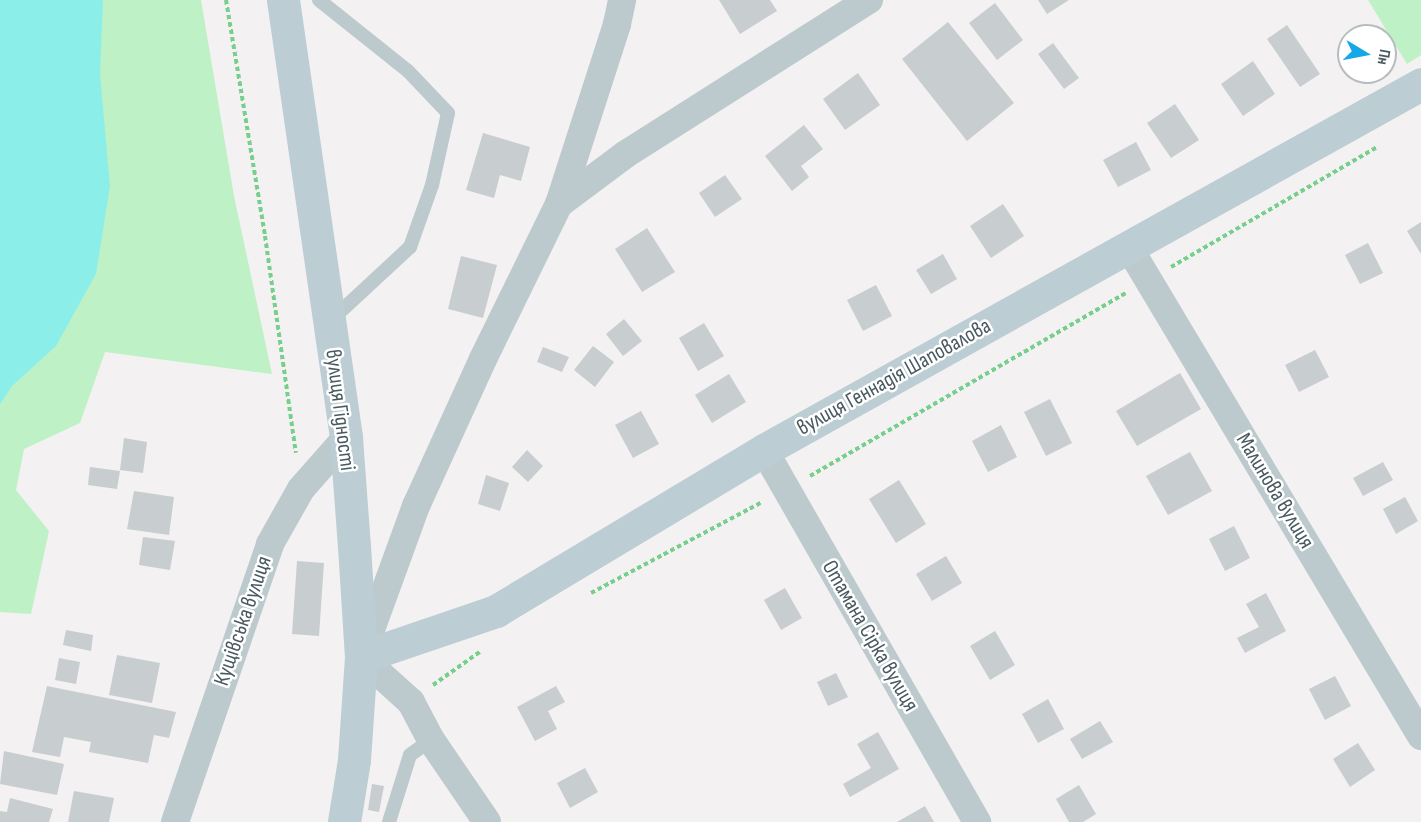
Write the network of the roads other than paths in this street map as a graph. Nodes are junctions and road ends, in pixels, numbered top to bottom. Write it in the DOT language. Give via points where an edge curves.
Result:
graph roads {
  1 [pos="283,0"];
  2 [pos="319,0"];
  3 [pos="622,0"];
  4 [pos="869,0"];
  5 [pos="1421,84"];
  6 [pos="559,204"];
  7 [pos="1128,246"];
  8 [pos="329,322"];
  9 [pos="346,438"];
  10 [pos="764,450"];
  11 [pos="361,657"];
  12 [pos="1421,736"];
  13 [pos="431,741"];
  14 [pos="175,822"];
  15 [pos="344,822"];
  16 [pos="389,822"];
  17 [pos="487,822"];
  18 [pos="977,822"];
  1 -- 8 [label="street, вулиця Гідності"];
  2 -- 8 [label="lane" via="408,71 448,113 432,185 410,247"];
  3 -- 6 [label="street"];
  4 -- 6 [label="street" via="626,154"];
  5 -- 7 [label="street, вулиця Геннадія Шаповалова"];
  6 -- 11 [label="street" via="416,506"];
  7 -- 10 [label="street, вулиця Геннадія Шаповалова"];
  7 -- 12 [label="street, Малинова вулиця"];
  8 -- 9 [label="street, вулиця Гідності"];
  9 -- 11 [label="street, вулиця Гідності"];
  9 -- 14 [label="street, Кущівська вулиця" via="301,489 270,544"];
  10 -- 11 [label="street, вулиця Геннадія Шаповалова" via="496,611"];
  10 -- 18 [label="street, Отамана Сірка вулиця"];
  11 -- 13 [label="street" via="411,702"];
  11 -- 15 [label="street, вулиця Гідності" via="354,760"];
  13 -- 16 [label="lane" via="410,755"];
  13 -- 17 [label="street"];
}
